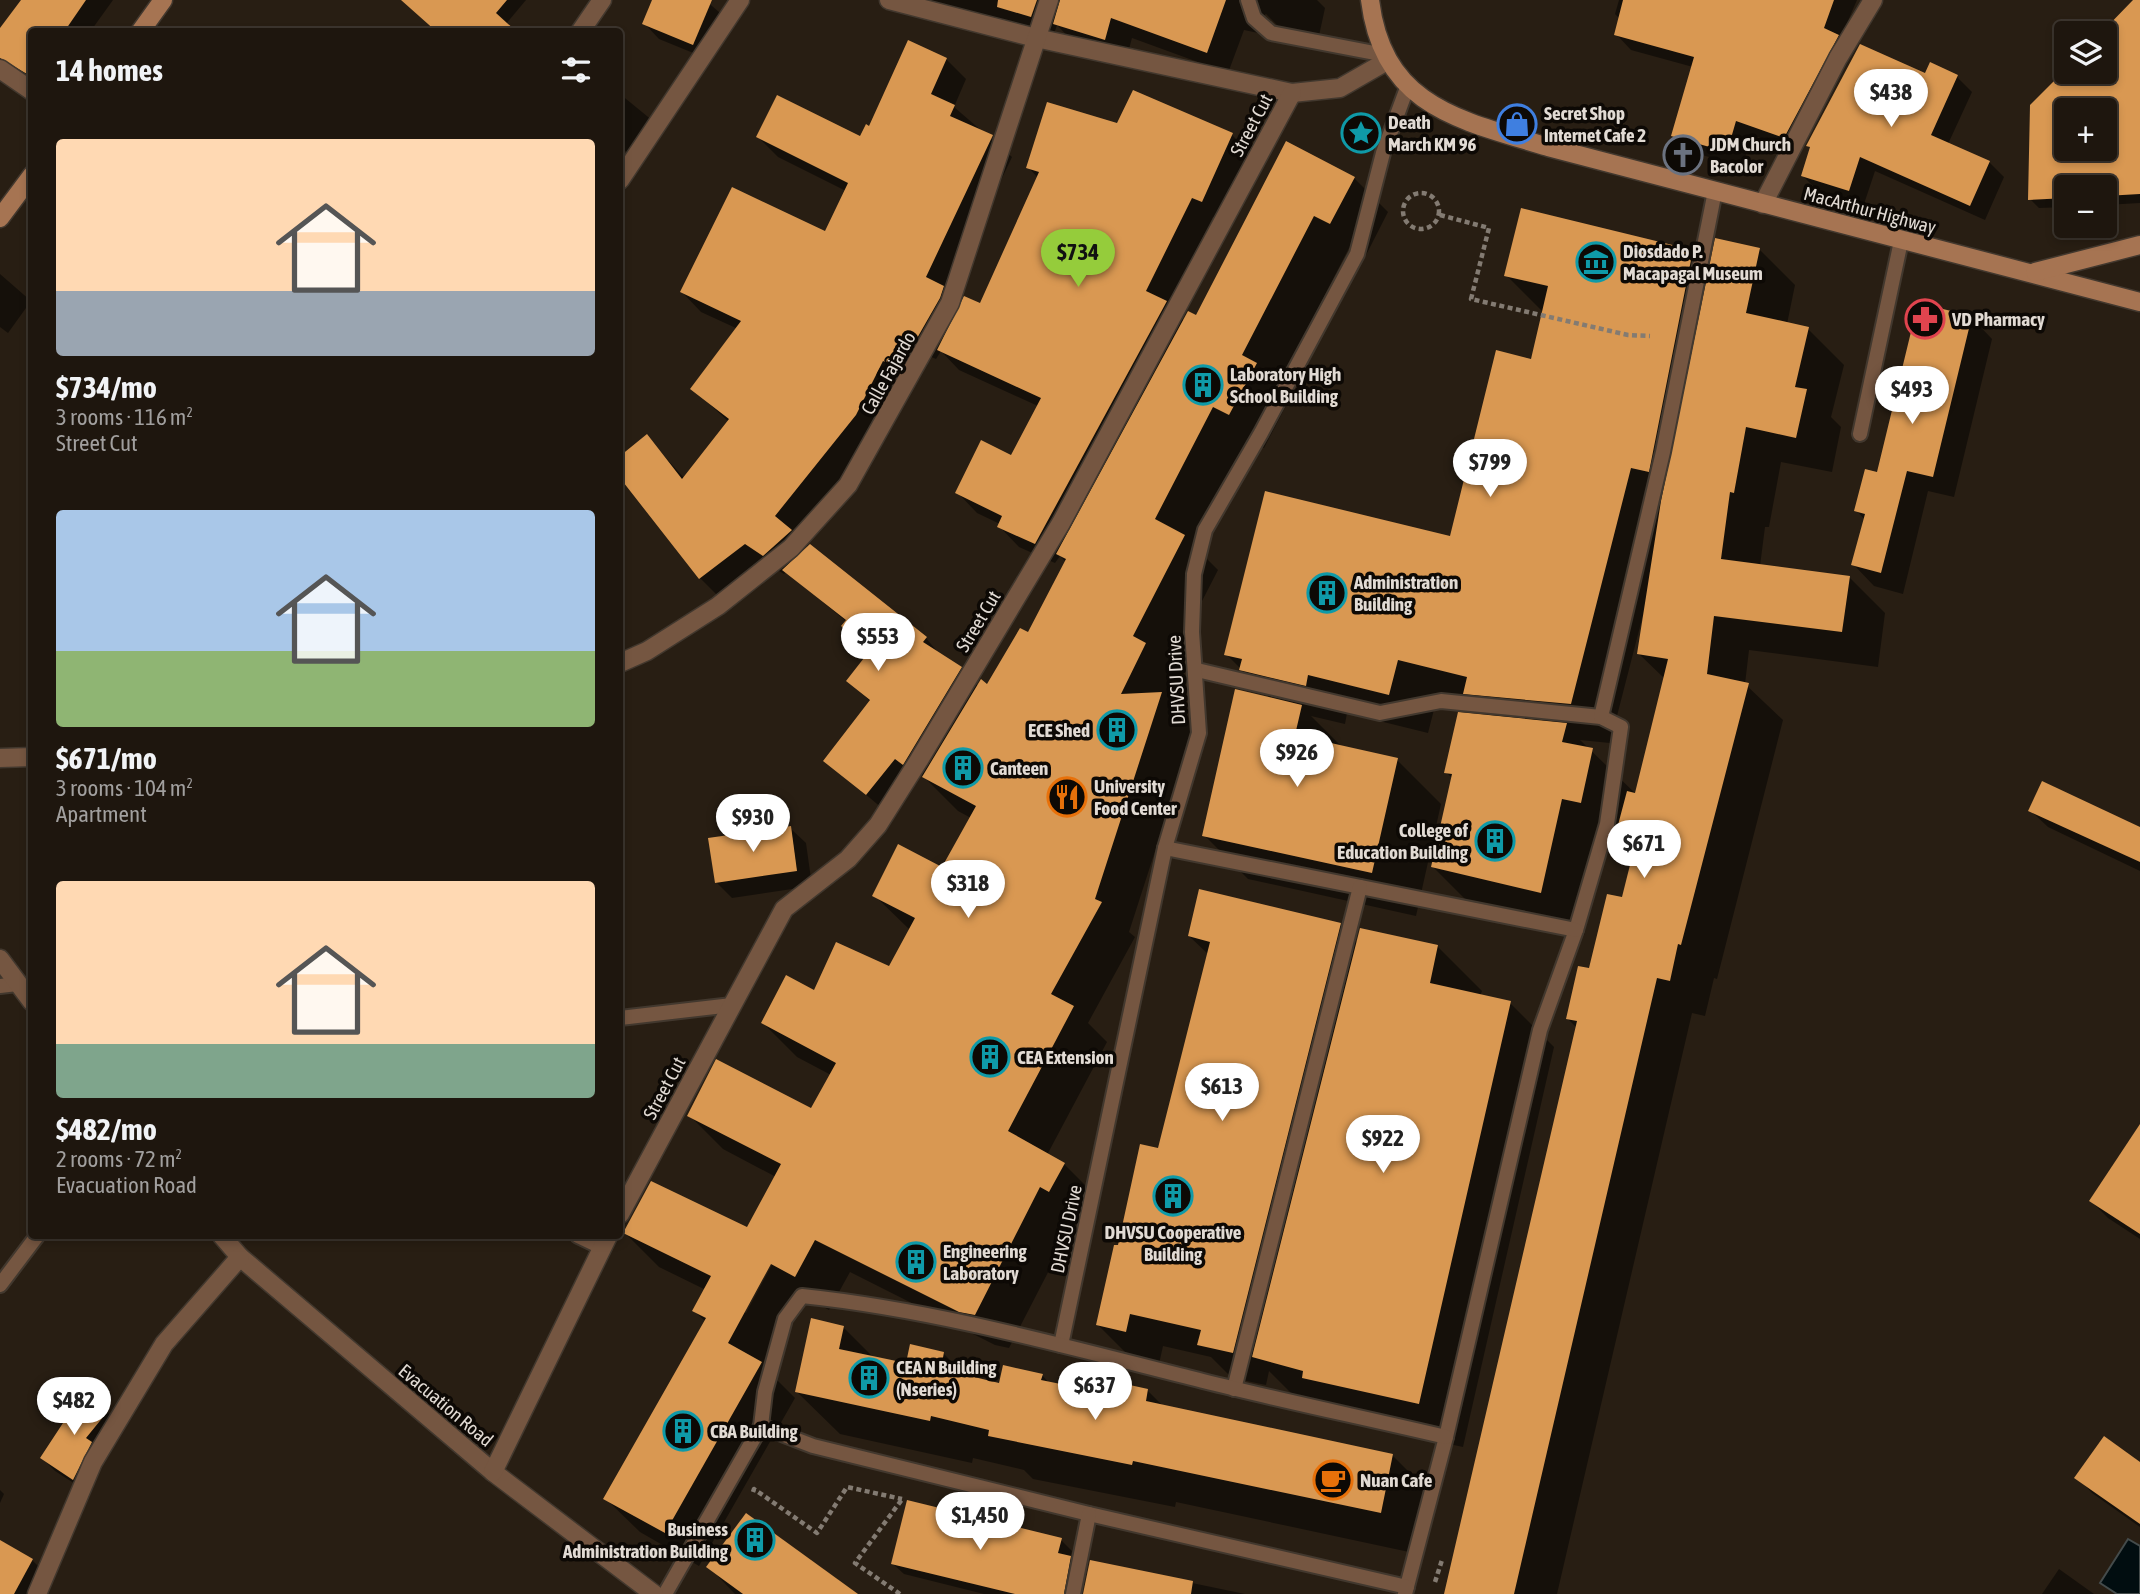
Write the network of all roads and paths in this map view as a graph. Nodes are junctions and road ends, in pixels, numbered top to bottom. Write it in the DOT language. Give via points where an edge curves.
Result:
graph roads {
  1 [pos="163,0"];
  2 [pos="602,0"];
  3 [pos="740,0"];
  4 [pos="889,0"];
  5 [pos="1049,0"];
  6 [pos="1248,0"];
  7 [pos="1370,0"];
  8 [pos="1873,0"];
  9 [pos="143,28"];
  10 [pos="583,28"];
  11 [pos="1036,38"];
  12 [pos="1386,58"];
  13 [pos="0,69"];
  14 [pos="28,88"];
  15 [pos="1407,88"];
  16 [pos="1292,93"];
  17 [pos="623,176"];
  18 [pos="28,180"];
  19 [pos="1716,191"];
  20 [pos="1763,204"];
  21 [pos="1440,215"];
  22 [pos="0,218"];
  23 [pos="1901,241"];
  24 [pos="2140,245"];
  25 [pos="2031,272"];
  26 [pos="2140,302"];
  27 [pos="1650,336"];
  28 [pos="1860,435"];
  29 [pos="623,662"];
  30 [pos="1197,670"];
  31 [pos="1601,717"];
  32 [pos="28,757"];
  33 [pos="0,758"];
  34 [pos="1165,848"];
  35 [pos="1360,887"];
  36 [pos="1576,930"];
  37 [pos="0,959"];
  38 [pos="9,985"];
  39 [pos="28,999"];
  40 [pos="732,1005"];
  41 [pos="623,1018"];
  42 [pos="623,1208"];
  43 [pos="35,1239"];
  44 [pos="225,1239"];
  45 [pos="605,1241"];
  46 [pos="240,1257"];
  47 [pos="0,1285"];
  48 [pos="1061,1345"];
  49 [pos="1234,1389"];
  50 [pos="761,1426"];
  51 [pos="1446,1437"];
  52 [pos="493,1472"];
  53 [pos="921,1473"];
  54 [pos="902,1499"];
  55 [pos="747,1501"];
  56 [pos="1089,1514"];
  57 [pos="1406,1591"];
  58 [pos="37,1594"];
  59 [pos="654,1594"];
  60 [pos="665,1594"];
  61 [pos="900,1594"];
  62 [pos="1073,1594"];
  1 -- 9 [label="main road"];
  2 -- 10 [label="street"];
  3 -- 17 [label="street"];
  4 -- 11 [label="street"];
  5 -- 11 [label="street, Calle Fajardo"];
  6 -- 12 [label="lane" via="1254,18 1271,33"];
  7 -- 12 [label="main road, MacArthur Highway"];
  8 -- 20 [label="street"];
  11 -- 16 [label="street"];
  11 -- 29 [label="street, Calle Fajardo" via="950,303 848,485 791,548 718,606"];
  12 -- 15 [label="main road, MacArthur Highway"];
  12 -- 16 [label="street" via="1340,88"];
  13 -- 14 [label="street"];
  15 -- 19 [label="main road, MacArthur Highway" via="1471,123"];
  15 -- 30 [label="lane, DHVSU Drive" via="1383,153 1357,254 1205,530 1194,574 1192,632"];
  16 -- 40 [label="street, Street Cut" via="1061,523 919,760 878,825 848,859 784,909"];
  18 -- 22 [label="main road"];
  19 -- 20 [label="main road, MacArthur Highway"];
  19 -- 31 [label="lane" via="1663,452"];
  20 -- 23 [label="main road, MacArthur Highway"];
  21 -- 21 [label="path" via="1436,199 1421,192 1411,195 1403,212 1414,228 1425,229"];
  21 -- 27 [label="path" via="1489,228 1471,299"];
  23 -- 25 [label="main road, MacArthur Highway"];
  23 -- 28 [label="lane"];
  24 -- 25 [label="main road"];
  25 -- 26 [label="main road, MacArthur Highway"];
  30 -- 31 [label="lane" via="1380,713 1441,701"];
  30 -- 34 [label="lane, DHVSU Drive" via="1199,733"];
  31 -- 36 [label="lane" via="1621,727 1607,824"];
  32 -- 33 [label="street"];
  34 -- 35 [label="lane"];
  34 -- 48 [label="lane, DHVSU Drive"];
  35 -- 36 [label="lane"];
  35 -- 49 [label="lane"];
  36 -- 51 [label="lane" via="1540,1030"];
  37 -- 38 [label="street"];
  38 -- 39 [label="street"];
  40 -- 41 [label="lane"];
  40 -- 42 [label="street, Street Cut"];
  43 -- 47 [label="lane"];
  44 -- 46 [label="street, Evacuation Road"];
  45 -- 52 [label="street"];
  46 -- 52 [label="street, Evacuation Road"];
  46 -- 58 [label="street" via="164,1345 93,1462"];
  48 -- 49 [label="lane"];
  48 -- 50 [label="lane" via="845,1300 802,1296 785,1319 765,1392"];
  49 -- 51 [label="lane"];
  50 -- 53 [label="lane" via="813,1446"];
  50 -- 60 [label="lane"];
  51 -- 57 [label="lane"];
  52 -- 59 [label="street, Evacuation Road"];
  53 -- 54 [label="path"];
  53 -- 56 [label="lane"];
  54 -- 55 [label="path" via="847,1487 817,1533 754,1489"];
  54 -- 61 [label="path" via="855,1563"];
  56 -- 57 [label="lane"];
  56 -- 62 [label="lane"];
}
